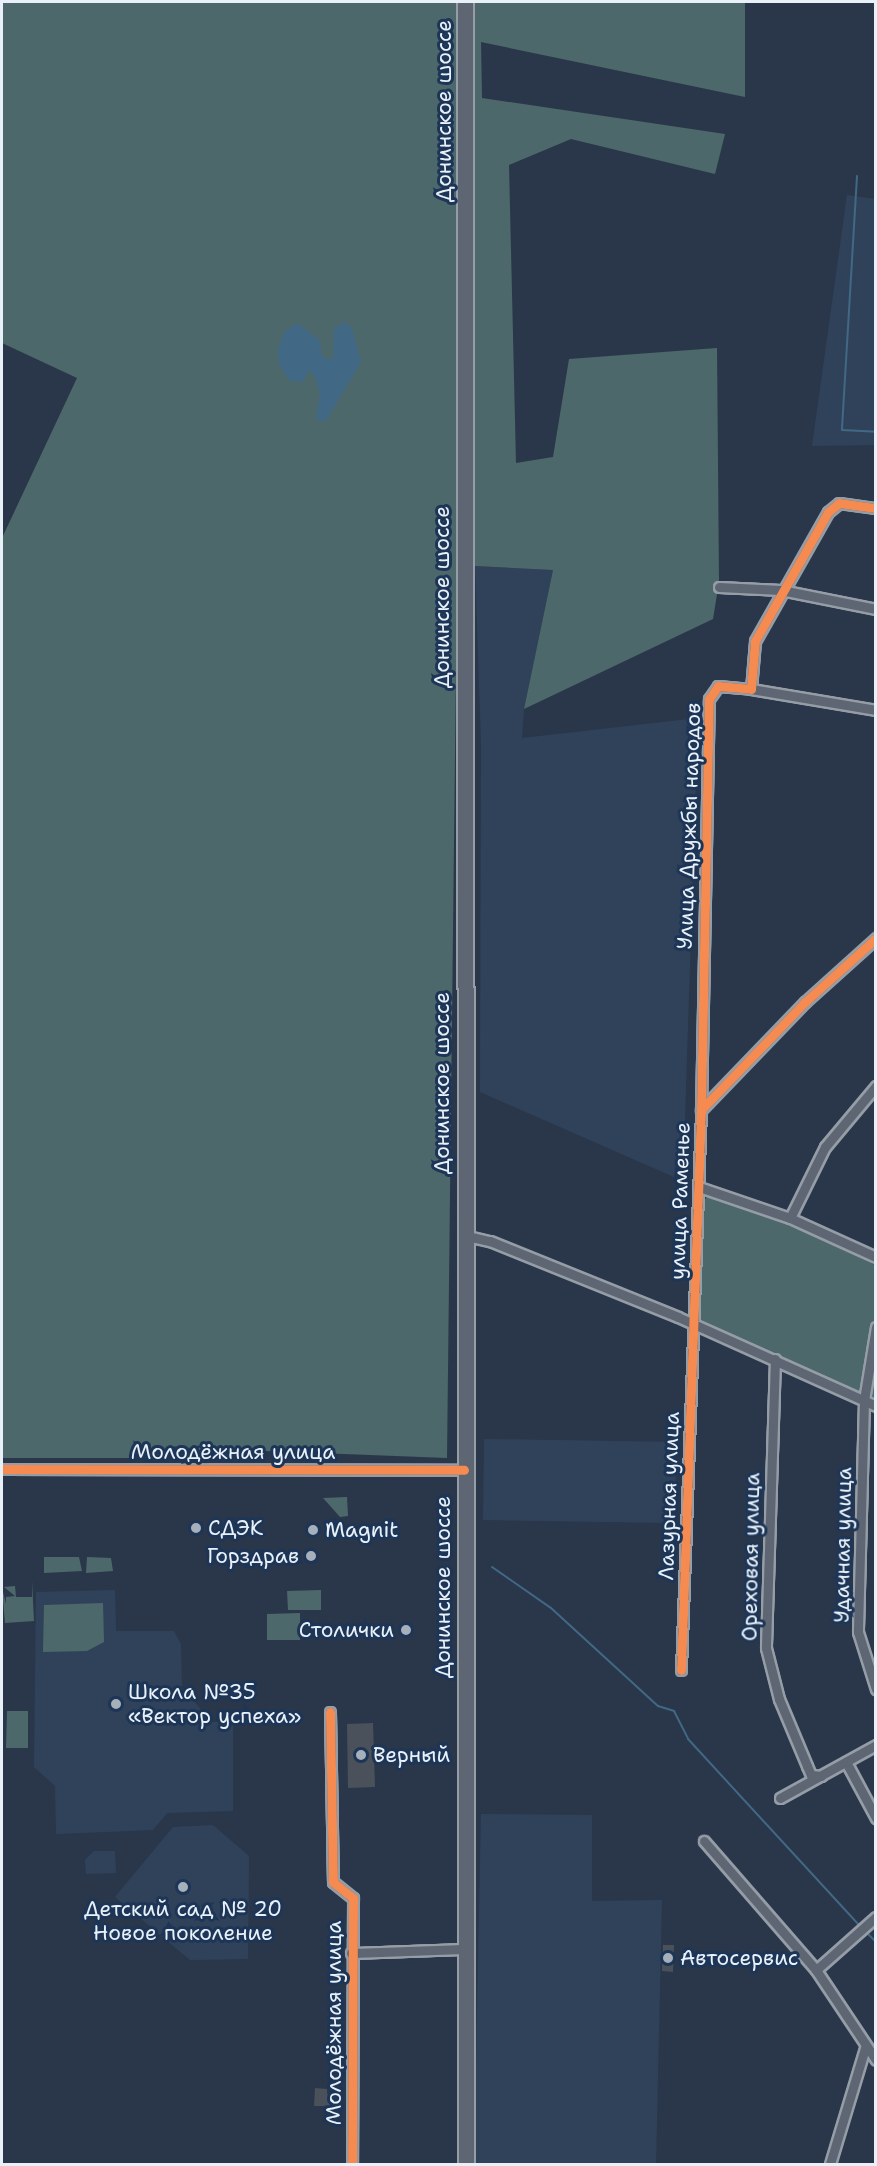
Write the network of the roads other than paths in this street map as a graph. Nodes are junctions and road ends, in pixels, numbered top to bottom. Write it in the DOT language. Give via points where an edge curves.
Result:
graph roads {
  1 [pos="465,2"];
  2 [pos="876,508"];
  3 [pos="719,587"];
  4 [pos="781,590"];
  5 [pos="876,609"];
  6 [pos="751,688"];
  7 [pos="876,710"];
  8 [pos="876,938"];
  9 [pos="876,1086"];
  10 [pos="700,1110"];
  11 [pos="699,1187"];
  12 [pos="790,1218"];
  13 [pos="463,1235"];
  14 [pos="876,1257"];
  15 [pos="694,1323"];
  16 [pos="876,1327"];
  17 [pos="775,1359"];
  18 [pos="864,1400"];
  19 [pos="876,1406"];
  20 [pos="2,1470"];
  21 [pos="464,1470"];
  22 [pos="681,1670"];
  23 [pos="876,1689"];
  24 [pos="330,1712"];
  25 [pos="876,1744"];
  26 [pos="846,1762"];
  27 [pos="821,1776"];
  28 [pos="780,1798"];
  29 [pos="876,1818"];
  30 [pos="704,1841"];
  31 [pos="873,1920"];
  32 [pos="465,1949"];
  33 [pos="351,1953"];
  34 [pos="816,1970"];
  35 [pos="866,2045"];
  36 [pos="876,2060"];
  37 [pos="352,2164"];
  38 [pos="466,2164"];
  39 [pos="831,2164"];
  1 -- 13 [label="main road, Донинское шоссе"];
  2 -- 4 [label="street" via="839,503 833,507"];
  3 -- 4 [label="street"];
  4 -- 5 [label="street"];
  4 -- 6 [label="street" via="755,641"];
  6 -- 7 [label="street, Улица Дружбы народов"];
  6 -- 10 [label="street, Улица Дружбы народов" via="718,686 709,699"];
  8 -- 10 [label="street, улица Раменье" via="804,1002"];
  9 -- 12 [label="street" via="825,1148"];
  10 -- 11 [label="street, улица Раменье"];
  11 -- 12 [label="street"];
  11 -- 15 [label="street, улица Раменье"];
  12 -- 14 [label="street"];
  13 -- 15 [label="street" via="490,1241"];
  13 -- 21 [label="main road, Донинское шоссе"];
  15 -- 17 [label="street"];
  15 -- 22 [label="street, Лазурная улица"];
  16 -- 18 [label="street, Удачная улица"];
  17 -- 18 [label="street"];
  17 -- 27 [label="street, Ореховая улица" via="766,1648 779,1699 807,1766 811,1775"];
  18 -- 19 [label="street"];
  18 -- 23 [label="street, Удачная улица" via="858,1632"];
  20 -- 21 [label="street, Молодёжная улица"];
  21 -- 32 [label="main road, Донинское шоссе"];
  24 -- 33 [label="street, Молодёжная улица" via="333,1882 353,1898"];
  25 -- 26 [label="street"];
  26 -- 27 [label="street"];
  26 -- 29 [label="street"];
  27 -- 28 [label="street"];
  30 -- 34 [label="street"];
  31 -- 34 [label="street"];
  32 -- 33 [label="street"];
  32 -- 38 [label="main road, Донинское шоссе"];
  33 -- 37 [label="street, Молодёжная улица"];
  34 -- 35 [label="street"];
  35 -- 36 [label="street"];
  35 -- 39 [label="street"];
}
